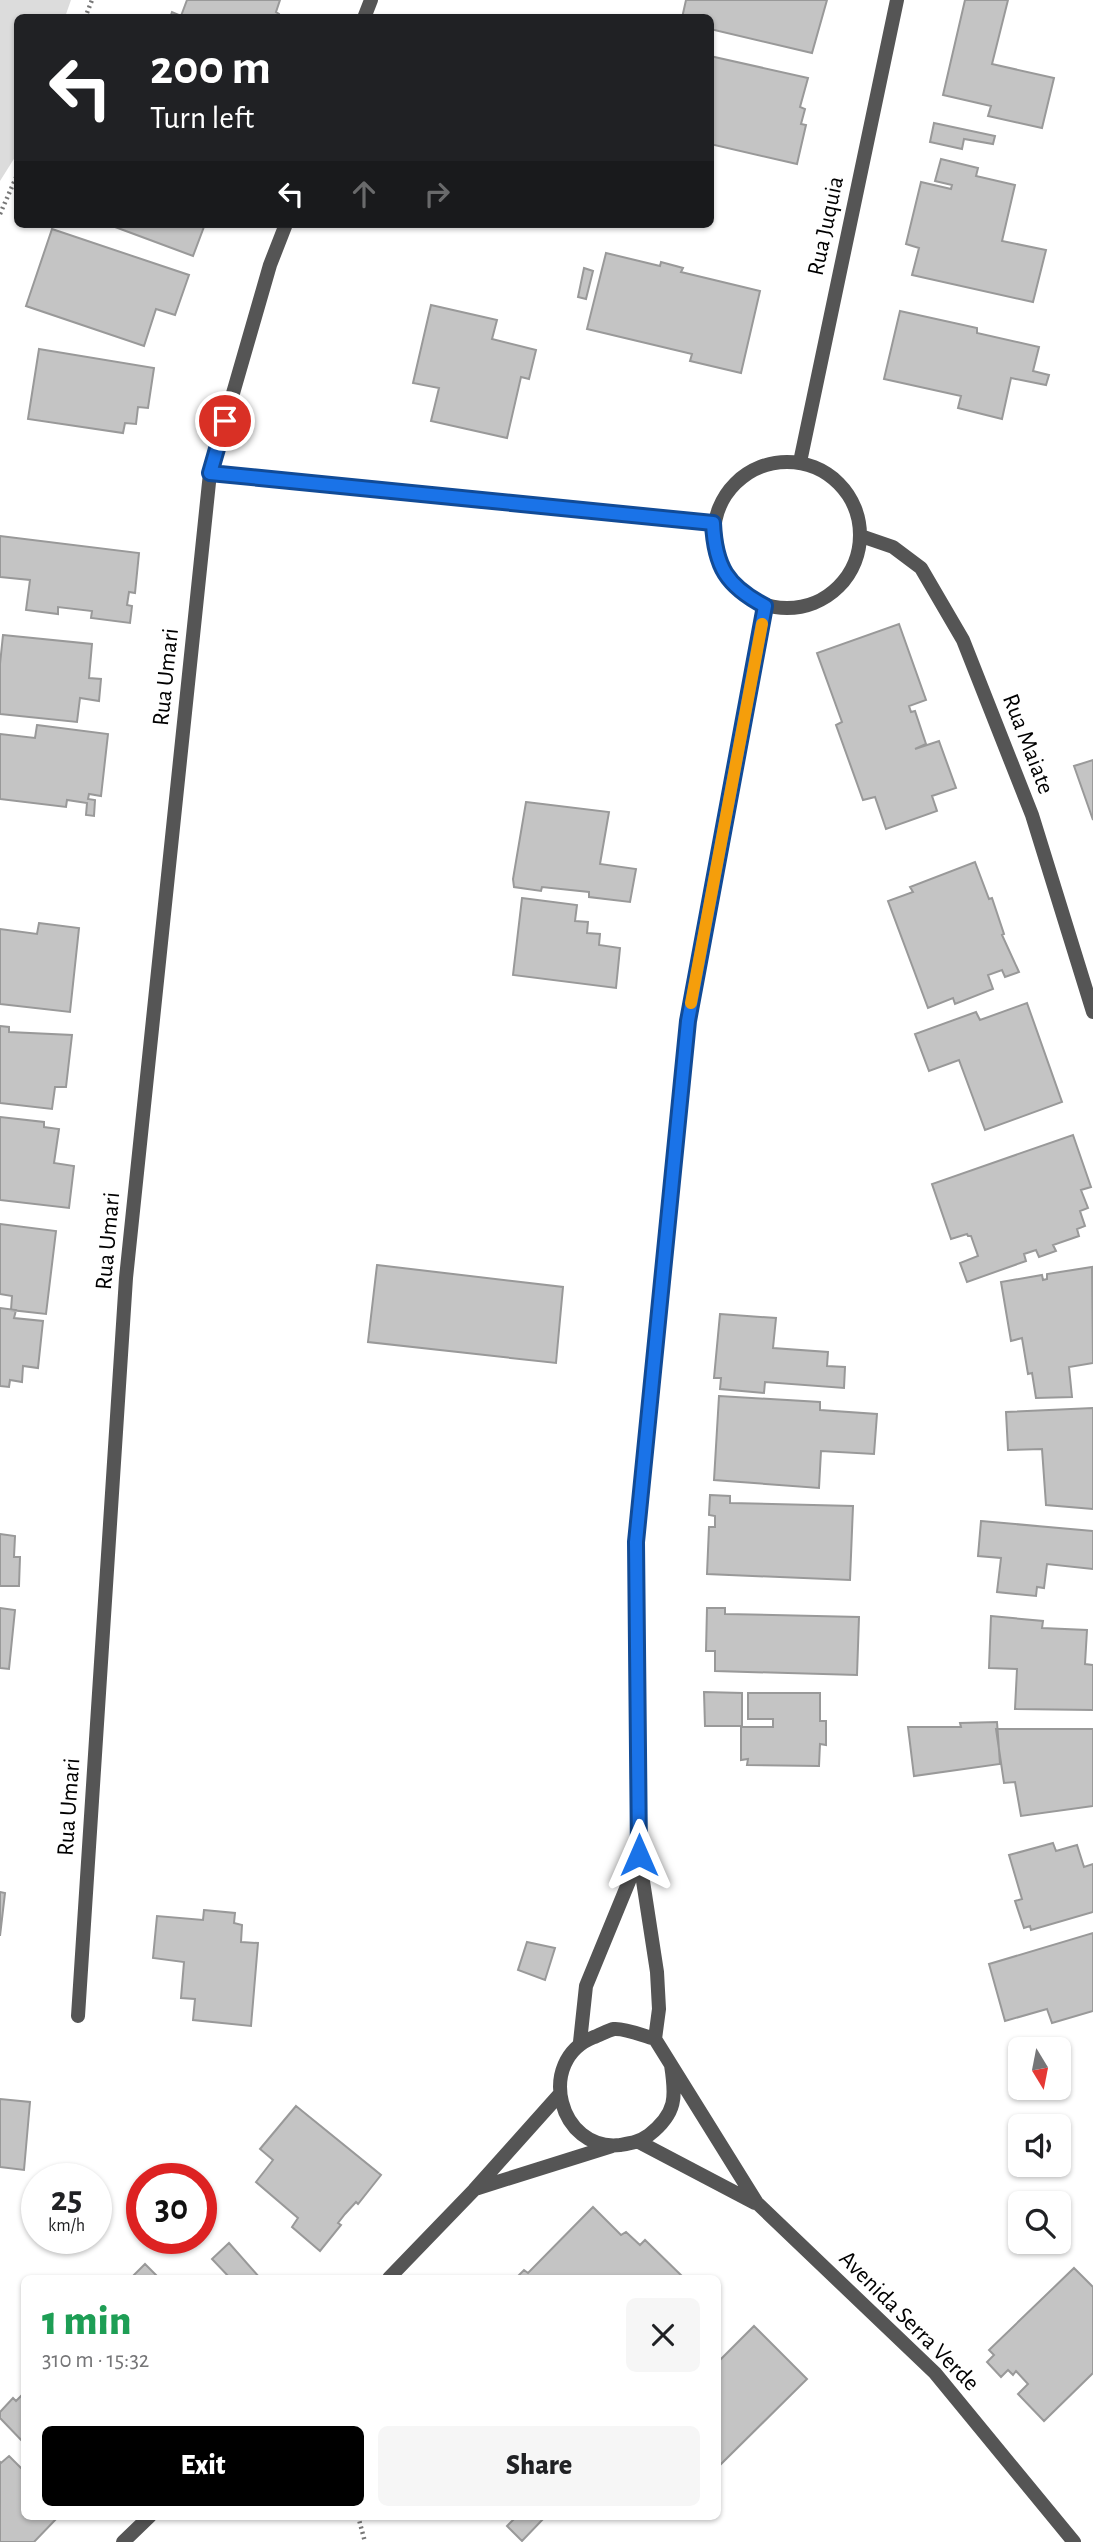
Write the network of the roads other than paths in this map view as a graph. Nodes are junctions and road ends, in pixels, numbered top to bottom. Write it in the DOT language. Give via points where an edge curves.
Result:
graph roads {
  1 [pos="897,0"];
  2 [pos="284,228"];
  3 [pos="800,462"];
  4 [pos="210,473"];
  5 [pos="713,523"];
  6 [pos="861,536"];
  7 [pos="765,606"];
  8 [pos="1093,1012"];
  9 [pos="639,1855"];
  10 [pos="78,2016"];
  11 [pos="655,2039"];
  12 [pos="580,2042"];
  13 [pos="671,2065"];
  14 [pos="559,2095"];
  15 [pos="639,2142"];
  16 [pos="612,2146"];
  17 [pos="474,2190"];
  18 [pos="757,2203"];
  19 [pos="391,2275"];
  20 [pos="146,2520"];
  21 [pos="123,2542"];
  22 [pos="1074,2542"];
  1 -- 3 [label="street, Rua Juquia"];
  2 -- 4 [label="street, Rua Umari"];
  3 -- 5 [label="street" via="771,463 744,475 723,495"];
  3 -- 6 [label="street" via="832,476 854,502"];
  4 -- 5 [label="street"];
  4 -- 10 [label="street, Rua Umari" via="126,1278"];
  5 -- 7 [label="street" via="714,549 724,574 742,594"];
  6 -- 7 [label="street" via="856,562 841,585 819,601 792,608"];
  6 -- 8 [label="street, Rua Maiate" via="893,547 921,568 963,640 1032,815"];
  7 -- 9 [label="street" via="688,1021 636,1542"];
  9 -- 11 [label="street" via="657,1972"];
  9 -- 12 [label="street" via="586,1986"];
  11 -- 12 [label="street" via="614,2029"];
  11 -- 13 [label="street"];
  12 -- 14 [label="street" via="563,2066"];
  13 -- 15 [label="street" via="676,2095 664,2123"];
  13 -- 18 [label="street"];
  14 -- 16 [label="street" via="568,2119 587,2138"];
  14 -- 17 [label="street"];
  15 -- 16 [label="street"];
  15 -- 18 [label="street"];
  16 -- 17 [label="street"];
  17 -- 19 [label="street"];
  18 -- 22 [label="street, Avenida Serra Verde" via="935,2373"];
  20 -- 21 [label="street"];
}
